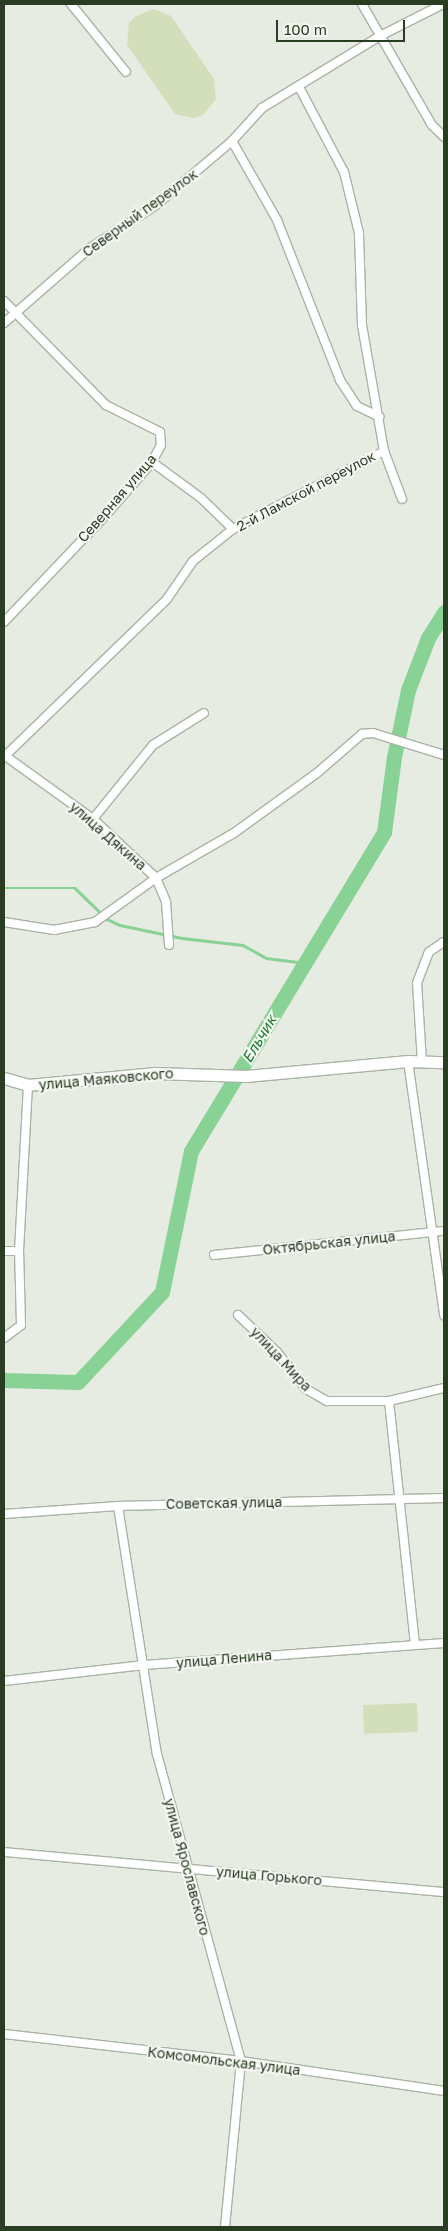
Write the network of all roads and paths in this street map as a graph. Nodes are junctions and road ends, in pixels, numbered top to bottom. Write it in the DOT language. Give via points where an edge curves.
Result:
graph roads {
  1 [pos="71,4"];
  2 [pos="362,4"];
  3 [pos="443,4"];
  4 [pos="380,36"];
  5 [pos="126,72"];
  6 [pos="299,87"];
  7 [pos="444,137"];
  8 [pos="232,141"];
  9 [pos="4,301"];
  10 [pos="15,314"];
  11 [pos="4,323"];
  12 [pos="380,418"];
  13 [pos="384,451"];
  14 [pos="152,462"];
  15 [pos="402,499"];
  16 [pos="233,529"];
  17 [pos="4,622"];
  18 [pos="204,713"];
  19 [pos="444,755"];
  20 [pos="4,756"];
  21 [pos="93,819"];
  22 [pos="156,878"];
  23 [pos="4,922"];
  24 [pos="444,942"];
  25 [pos="169,944"];
  26 [pos="408,1062"];
  27 [pos="422,1062"];
  28 [pos="444,1062"];
  29 [pos="4,1078"];
  30 [pos="28,1085"];
  31 [pos="444,1231"];
  32 [pos="433,1232"];
  33 [pos="4,1251"];
  34 [pos="19,1251"];
  35 [pos="214,1255"];
  36 [pos="238,1315"];
  37 [pos="444,1315"];
  38 [pos="4,1338"];
  39 [pos="444,1388"];
  40 [pos="389,1401"];
  41 [pos="444,1498"];
  42 [pos="399,1499"];
  43 [pos="118,1506"];
  44 [pos="4,1514"];
  45 [pos="444,1642"];
  46 [pos="416,1644"];
  47 [pos="144,1665"];
  48 [pos="4,1681"];
  49 [pos="4,1852"];
  50 [pos="186,1869"];
  51 [pos="444,1892"];
  52 [pos="4,2034"];
  53 [pos="241,2062"];
  54 [pos="444,2091"];
  55 [pos="225,2227"];
  1 -- 5 [label="street"];
  2 -- 4 [label="street"];
  3 -- 4 [label="street, Северный переулок"];
  4 -- 6 [label="street, Северный переулок"];
  4 -- 7 [label="street" via="432,124"];
  6 -- 8 [label="street, Северный переулок" via="262,108"];
  6 -- 12 [label="street, 2-й Ламской переулок" via="344,172 359,232 362,325"];
  8 -- 10 [label="street, Северный переулок" via="156,205 90,248"];
  8 -- 12 [label="street" via="277,220 340,380 357,406"];
  9 -- 10 [label="street, Северная улица"];
  10 -- 11 [label="street, Северный переулок"];
  10 -- 14 [label="street, Северная улица" via="106,405 160,432 161,446"];
  12 -- 13 [label="street, 2-й Ламской переулок"];
  13 -- 15 [label="street"];
  13 -- 16 [label="street, 2-й Ламской переулок"];
  14 -- 16 [label="street" via="201,498"];
  14 -- 17 [label="street, Северная улица"];
  16 -- 20 [label="street, 2-й Ламской переулок" via="193,561 167,599"];
  18 -- 21 [label="street" via="153,745"];
  19 -- 22 [label="street" via="389,737 362,734 317,773 234,834"];
  20 -- 21 [label="street, улица Дякина"];
  21 -- 22 [label="street, улица Дякина"];
  22 -- 23 [label="street" via="94,922 54,930"];
  22 -- 25 [label="street, улица Дякина" via="166,902"];
  24 -- 27 [label="street" via="429,952 416,983"];
  26 -- 27 [label="main road"];
  26 -- 30 [label="main road, улица Маяковского" via="246,1076 209,1072 155,1073"];
  26 -- 32 [label="street"];
  27 -- 28 [label="main road"];
  29 -- 30 [label="main road, улица Маяковского"];
  30 -- 34 [label="street"];
  31 -- 32 [label="street, Октябрьская улица"];
  32 -- 35 [label="street, Октябрьская улица"];
  32 -- 37 [label="street"];
  33 -- 34 [label="street"];
  34 -- 38 [label="street" via="21,1325"];
  36 -- 40 [label="street, улица Мира" via="277,1352 306,1389 327,1401"];
  39 -- 40 [label="street, улица Мира"];
  40 -- 42 [label="street"];
  41 -- 42 [label="street, Советская улица"];
  42 -- 43 [label="street, Советская улица"];
  42 -- 46 [label="street"];
  43 -- 44 [label="street, Советская улица"];
  43 -- 47 [label="street, улица Ярославского"];
  45 -- 46 [label="street, улица Ленина"];
  46 -- 47 [label="street, улица Ленина"];
  47 -- 48 [label="street, улица Ленина"];
  47 -- 50 [label="street, улица Ярославского" via="157,1754"];
  49 -- 50 [label="street, улица Горького"];
  50 -- 51 [label="street, улица Горького"];
  50 -- 53 [label="street, улица Ярославского"];
  52 -- 53 [label="street, Комсомольская улица"];
  53 -- 54 [label="street, Комсомольская улица"];
  53 -- 55 [label="street, улица Ярославского"];
}
